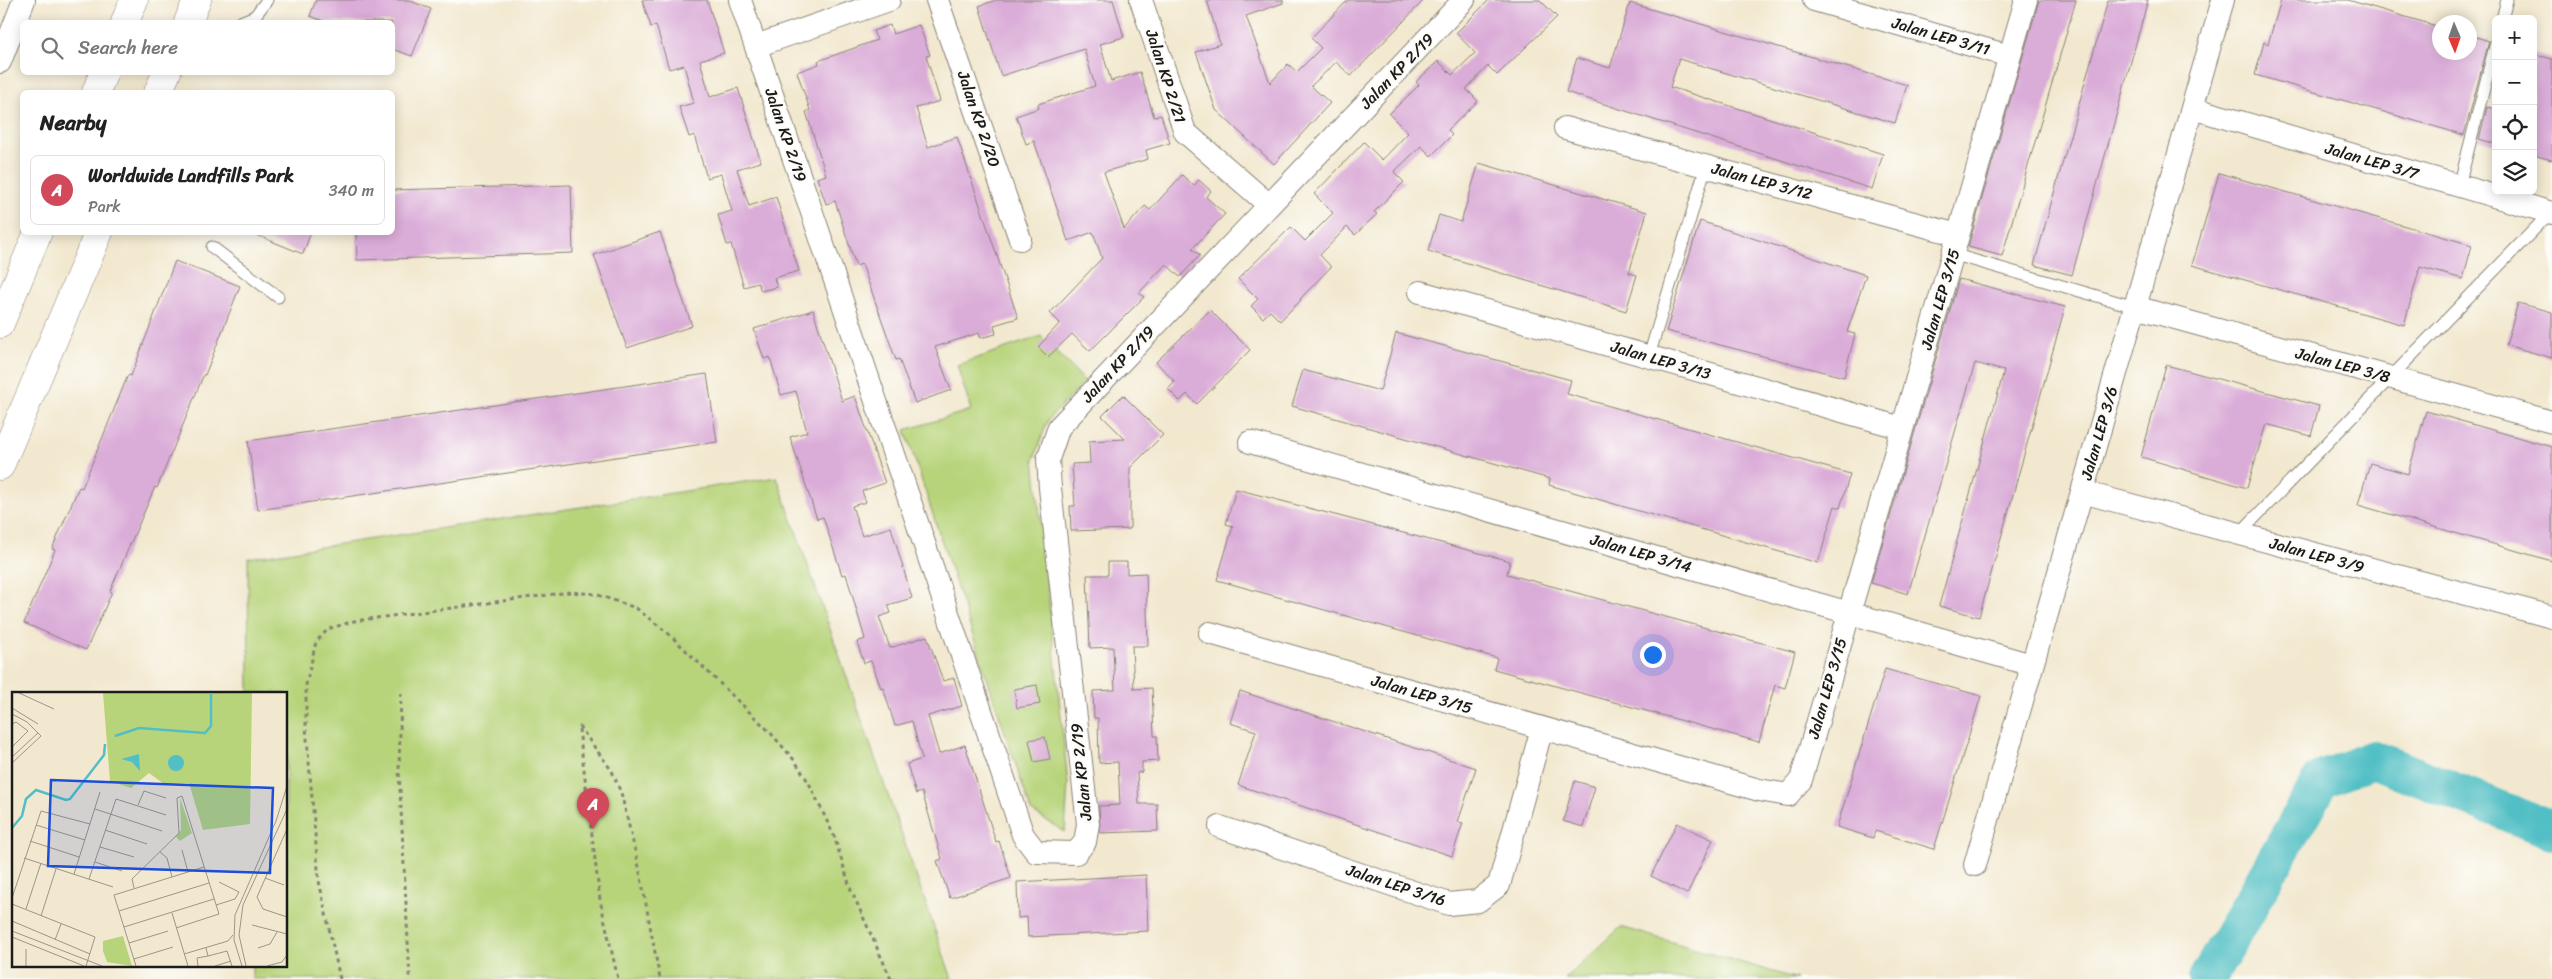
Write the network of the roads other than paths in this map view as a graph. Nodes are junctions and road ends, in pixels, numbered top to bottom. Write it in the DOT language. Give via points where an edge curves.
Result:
graph roads {
  1 [pos="24,0"];
  2 [pos="134,0"];
  3 [pos="197,0"];
  4 [pos="267,0"];
  5 [pos="740,0"];
  6 [pos="889,0"];
  7 [pos="937,0"];
  8 [pos="1141,0"];
  9 [pos="1464,0"];
  10 [pos="1814,0"];
  11 [pos="2026,0"];
  12 [pos="2223,0"];
  13 [pos="2507,0"];
  14 [pos="2503,15"];
  15 [pos="126,20"];
  16 [pos="189,20"];
  17 [pos="245,20"];
  18 [pos="756,46"];
  19 [pos="2010,56"];
  20 [pos="2492,58"];
  21 [pos="0,62"];
  22 [pos="103,75"];
  23 [pos="166,75"];
  24 [pos="97,90"];
  25 [pos="159,90"];
  26 [pos="2192,108"];
  27 [pos="1565,128"];
  28 [pos="1706,166"];
  29 [pos="2459,186"];
  30 [pos="1269,205"];
  31 [pos="2551,212"];
  32 [pos="37,235"];
  33 [pos="98,235"];
  34 [pos="1020,239"];
  35 [pos="1955,244"];
  36 [pos="212,247"];
  37 [pos="1420,292"];
  38 [pos="278,296"];
  39 [pos="2135,307"];
  40 [pos="0,324"];
  41 [pos="1649,356"];
  42 [pos="2391,378"];
  43 [pos="2552,422"];
  44 [pos="1902,428"];
  45 [pos="1250,442"];
  46 [pos="0,466"];
  47 [pos="2082,492"];
  48 [pos="2239,534"];
  49 [pos="1849,612"];
  50 [pos="2552,617"];
  51 [pos="1210,633"];
  52 [pos="2032,665"];
  53 [pos="1542,728"];
  54 [pos="1220,828"];
  55 [pos="1975,865"];
  1 -- 21 [label="street"];
  2 -- 15 [label="main road"];
  3 -- 16 [label="main road"];
  4 -- 17 [label="lane" via="255,16"];
  5 -- 18 [label="street, Jalan KP 2/19"];
  6 -- 18 [label="street"];
  7 -- 34 [label="street, Jalan KP 2/20"];
  8 -- 30 [label="street, Jalan KP 2/21" via="1185,132"];
  9 -- 30 [label="street, Jalan KP 2/19"];
  10 -- 19 [label="street, Jalan LEP 3/11"];
  11 -- 19 [label="street, Jalan LEP 3/15"];
  12 -- 26 [label="street, Jalan LEP 3/6"];
  13 -- 14 [label="lane"];
  18 -- 30 [label="street, Jalan KP 2/19" via="1023,835 1036,852 1076,853 1085,842 1088,824 1049,478 1048,459 1059,427"];
  19 -- 35 [label="street, Jalan LEP 3/15"];
  20 -- 29 [label="lane"];
  22 -- 24 [label="main road"];
  23 -- 25 [label="main road"];
  26 -- 29 [label="street, Jalan LEP 3/7"];
  26 -- 39 [label="street, Jalan LEP 3/6"];
  27 -- 28 [label="street, Jalan LEP 3/12"];
  28 -- 35 [label="street, Jalan LEP 3/12"];
  28 -- 41 [label="lane"];
  29 -- 31 [label="street, Jalan LEP 3/7"];
  31 -- 42 [label="lane"];
  32 -- 40 [label="main road"];
  33 -- 46 [label="main road"];
  35 -- 39 [label="lane"];
  35 -- 44 [label="street, Jalan LEP 3/15"];
  36 -- 38 [label="lane"];
  37 -- 41 [label="street, Jalan LEP 3/13"];
  39 -- 42 [label="street, Jalan LEP 3/8"];
  39 -- 47 [label="street, Jalan LEP 3/6"];
  41 -- 44 [label="street, Jalan LEP 3/13"];
  42 -- 43 [label="street, Jalan LEP 3/8"];
  42 -- 48 [label="lane"];
  44 -- 49 [label="street, Jalan LEP 3/15"];
  45 -- 49 [label="street, Jalan LEP 3/14"];
  47 -- 48 [label="street, Jalan LEP 3/9"];
  47 -- 52 [label="street, Jalan LEP 3/6"];
  48 -- 50 [label="street, Jalan LEP 3/9"];
  49 -- 52 [label="street, Jalan LEP 3/14"];
  49 -- 53 [label="street, Jalan LEP 3/15" via="1800,780 1788,795 1759,790"];
  51 -- 53 [label="street, Jalan LEP 3/15"];
  52 -- 55 [label="street, Jalan LEP 3/6"];
  53 -- 54 [label="street, Jalan LEP 3/16" via="1499,885 1478,901 1449,904"];
}
